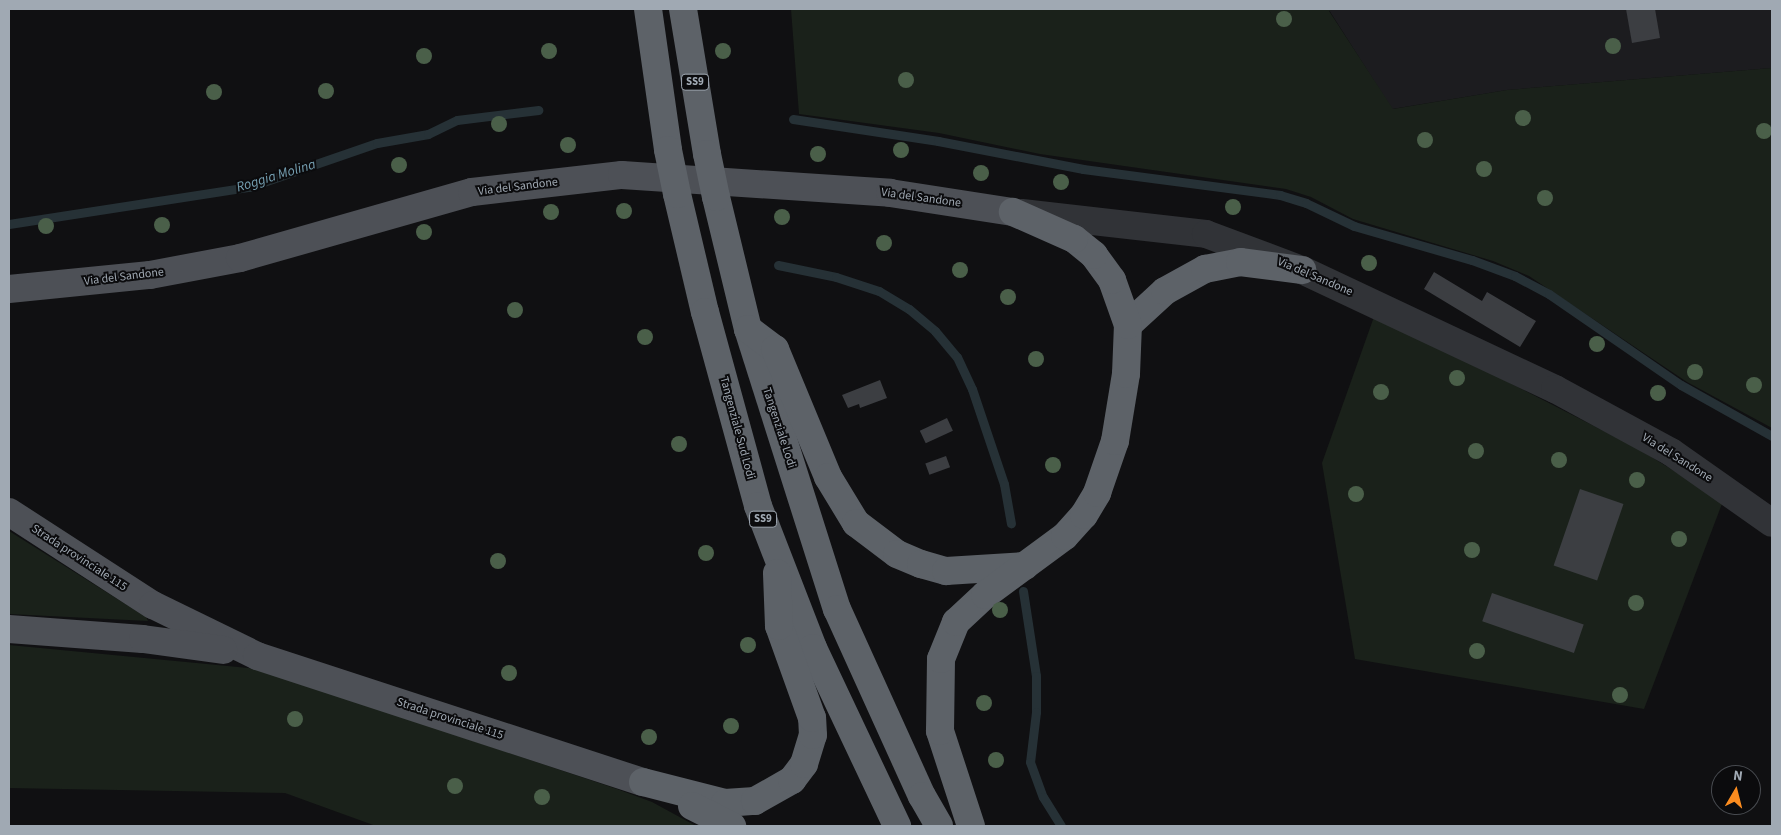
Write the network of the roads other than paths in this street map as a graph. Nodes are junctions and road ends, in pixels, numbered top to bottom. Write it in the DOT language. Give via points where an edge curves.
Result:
graph roads {
  1 [pos="648,9"];
  2 [pos="683,9"];
  3 [pos="1013,212"];
  4 [pos="1302,270"];
  5 [pos="9,288"];
  6 [pos="1128,325"];
  7 [pos="748,329"];
  8 [pos="9,512"];
  9 [pos="1772,524"];
  10 [pos="778,561"];
  11 [pos="1025,566"];
  12 [pos="9,629"];
  13 [pos="257,656"];
  14 [pos="643,782"];
  15 [pos="732,826"];
  16 [pos="897,826"];
  17 [pos="939,826"];
  18 [pos="972,826"];
  1 -- 10 [label="highway, Tangenziale Sud Lodi / SS9, bridge" via="677,194 758,506"];
  2 -- 7 [label="highway, Tangenziale Lodi / SS9, bridge" via="707,154"];
  3 -- 4 [label="street, Via del Sandone" via="1206,234"];
  3 -- 5 [label="main road, Via del Sandone" via="890,193 622,175 472,192 222,262 150,275"];
  3 -- 6 [label="highway" via="1074,239 1094,255 1112,280"];
  4 -- 6 [label="highway" via="1240,262 1204,269 1165,291"];
  4 -- 9 [label="street, Via del Sandone" via="1556,389 1663,447"];
  6 -- 11 [label="highway" via="1126,374 1115,440 1096,493 1084,515 1065,536"];
  7 -- 11 [label="highway" via="775,349 828,477 856,523 896,554 946,571"];
  7 -- 17 [label="highway, Tangenziale Lodi / SS9" via="837,609 922,796"];
  8 -- 13 [label="main road, Strada provinciale 115" via="153,605"];
  10 -- 14 [label="highway" via="776,596 779,626 812,718 814,735 804,764 792,780 755,801 725,803"];
  10 -- 16 [label="highway, Tangenziale Sud Lodi / SS9" via="851,733"];
  11 -- 18 [label="highway" via="985,595 956,622 941,659 940,732"];
  12 -- 13 [label="main road, Strada provinciale 115" via="143,640"];
  13 -- 14 [label="main road, Strada provinciale 115"];
  14 -- 15 [label="highway"];
}
